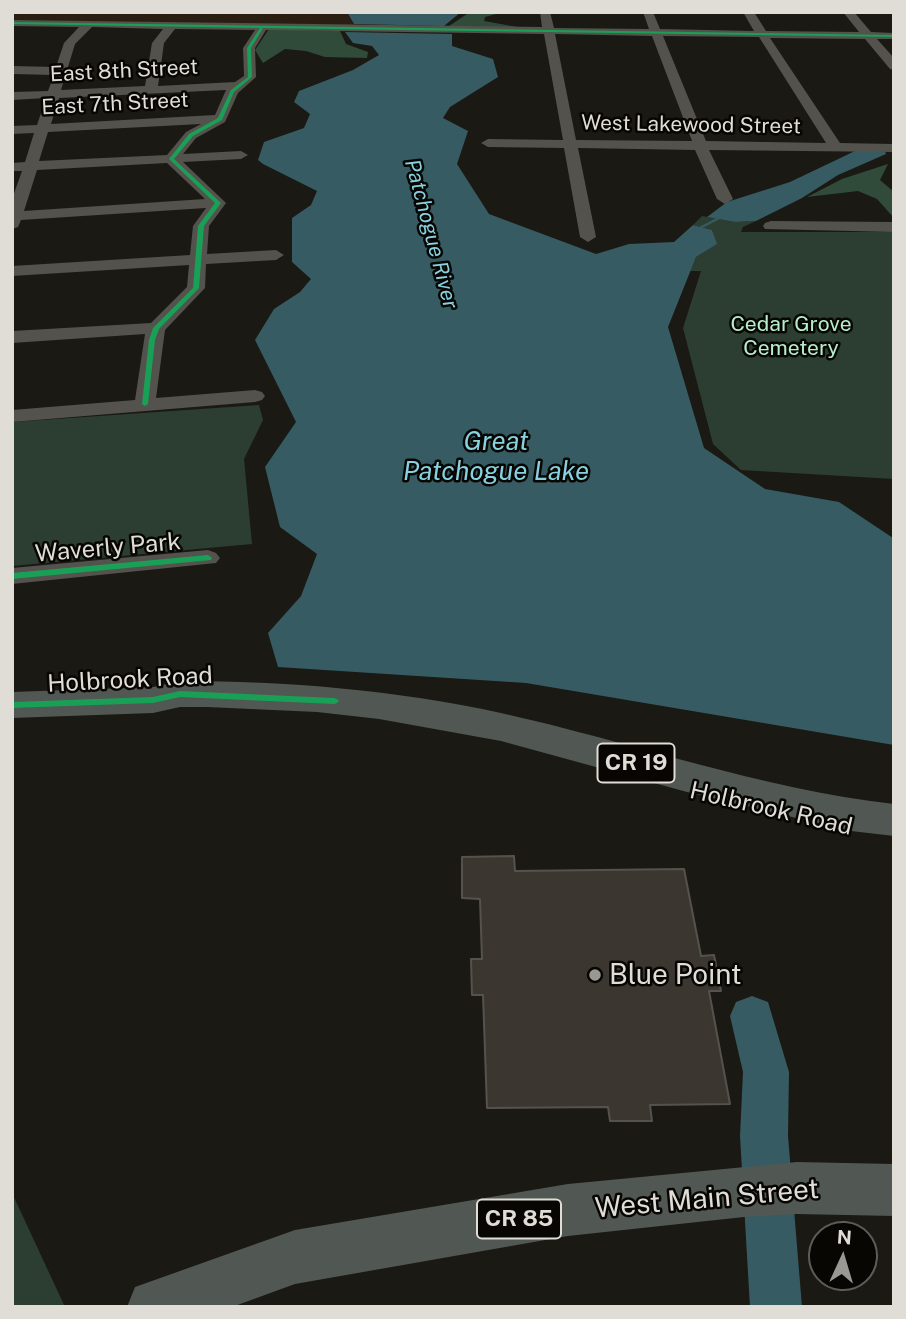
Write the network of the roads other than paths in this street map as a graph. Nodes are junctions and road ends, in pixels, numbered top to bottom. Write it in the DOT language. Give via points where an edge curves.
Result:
graph roads {
  1 [pos="107,12"];
  2 [pos="545,12"];
  3 [pos="648,12"];
  4 [pos="748,12"];
  5 [pos="848,12"];
  6 [pos="12,23"];
  7 [pos="95,24"];
  8 [pos="172,25"];
  9 [pos="262,27"];
  10 [pos="548,31"];
  11 [pos="656,33"];
  12 [pos="762,34"];
  13 [pos="868,36"];
  14 [pos="894,36"];
  15 [pos="894,66"];
  16 [pos="12,70"];
  17 [pos="60,71"];
  18 [pos="237,86"];
  19 [pos="151,89"];
  20 [pos="53,94"];
  21 [pos="12,96"];
  22 [pos="220,119"];
  23 [pos="42,128"];
  24 [pos="12,130"];
  25 [pos="488,143"];
  26 [pos="570,144"];
  27 [pos="701,147"];
  28 [pos="836,148"];
  29 [pos="894,148"];
  30 [pos="241,155"];
  31 [pos="172,159"];
  32 [pos="30,166"];
  33 [pos="12,167"];
  34 [pos="725,199"];
  35 [pos="218,203"];
  36 [pos="13,218"];
  37 [pos="771,226"];
  38 [pos="894,227"];
  39 [pos="588,237"];
  40 [pos="276,255"];
  41 [pos="200,260"];
  42 [pos="12,271"];
  43 [pos="156,328"];
  44 [pos="12,337"];
  45 [pos="255,396"];
  46 [pos="145,404"];
  47 [pos="12,416"];
  48 [pos="208,558"];
  49 [pos="12,576"];
  50 [pos="153,700"];
  51 [pos="12,705"];
  52 [pos="894,820"];
  53 [pos="894,833"];
  54 [pos="886,1190"];
  55 [pos="155,1307"];
  1 -- 7 [label="street"];
  2 -- 10 [label="street"];
  3 -- 11 [label="street"];
  4 -- 12 [label="street"];
  5 -- 13 [label="street"];
  6 -- 7 [label="street"];
  7 -- 8 [label="street"];
  7 -- 17 [label="street" via="70,43"];
  8 -- 9 [label="street"];
  8 -- 19 [label="street" via="158,43"];
  9 -- 10 [label="street"];
  9 -- 18 [label="street" via="249,48 250,77"];
  10 -- 11 [label="street"];
  10 -- 26 [label="street"];
  11 -- 12 [label="street"];
  11 -- 27 [label="street"];
  12 -- 13 [label="street"];
  12 -- 28 [label="street"];
  13 -- 14 [label="street"];
  13 -- 15 [label="street"];
  16 -- 17 [label="street"];
  17 -- 20 [label="street"];
  18 -- 19 [label="street, East 8th Street"];
  18 -- 22 [label="street"];
  19 -- 20 [label="street, East 8th Street"];
  20 -- 21 [label="street, East 8th Street"];
  20 -- 23 [label="street"];
  22 -- 23 [label="street, East 7th Street"];
  22 -- 31 [label="street" via="191,135"];
  23 -- 24 [label="street, East 7th Street"];
  23 -- 32 [label="street"];
  25 -- 26 [label="street, West Lakewood Street"];
  26 -- 27 [label="street, West Lakewood Street"];
  26 -- 39 [label="street"];
  27 -- 28 [label="street, West Lakewood Street"];
  27 -- 34 [label="street"];
  28 -- 29 [label="street, West Lakewood Street"];
  30 -- 31 [label="street"];
  31 -- 32 [label="street"];
  31 -- 35 [label="street"];
  32 -- 33 [label="street"];
  32 -- 36 [label="street"];
  35 -- 36 [label="street"];
  35 -- 41 [label="street" via="201,226"];
  37 -- 38 [label="street"];
  40 -- 41 [label="street"];
  41 -- 42 [label="street"];
  41 -- 43 [label="street" via="195,288"];
  43 -- 44 [label="street"];
  43 -- 46 [label="street"];
  45 -- 46 [label="street"];
  46 -- 47 [label="street"];
  48 -- 49 [label="street, Waverly Park"];
  50 -- 51 [label="main road, Holbrook Road / CR 19"];
  50 -- 52 [label="main road, Holbrook Road / CR 19" via="215,694 334,701 426,713 501,727 851,815"];
  50 -- 53 [label="main road, Holbrook Road / CR 19" via="177,708 317,714 437,730 722,800 854,829"];
  54 -- 55 [label="main road, West Main Street / CR 85" via="744,1191 568,1210 295,1258"];
}
